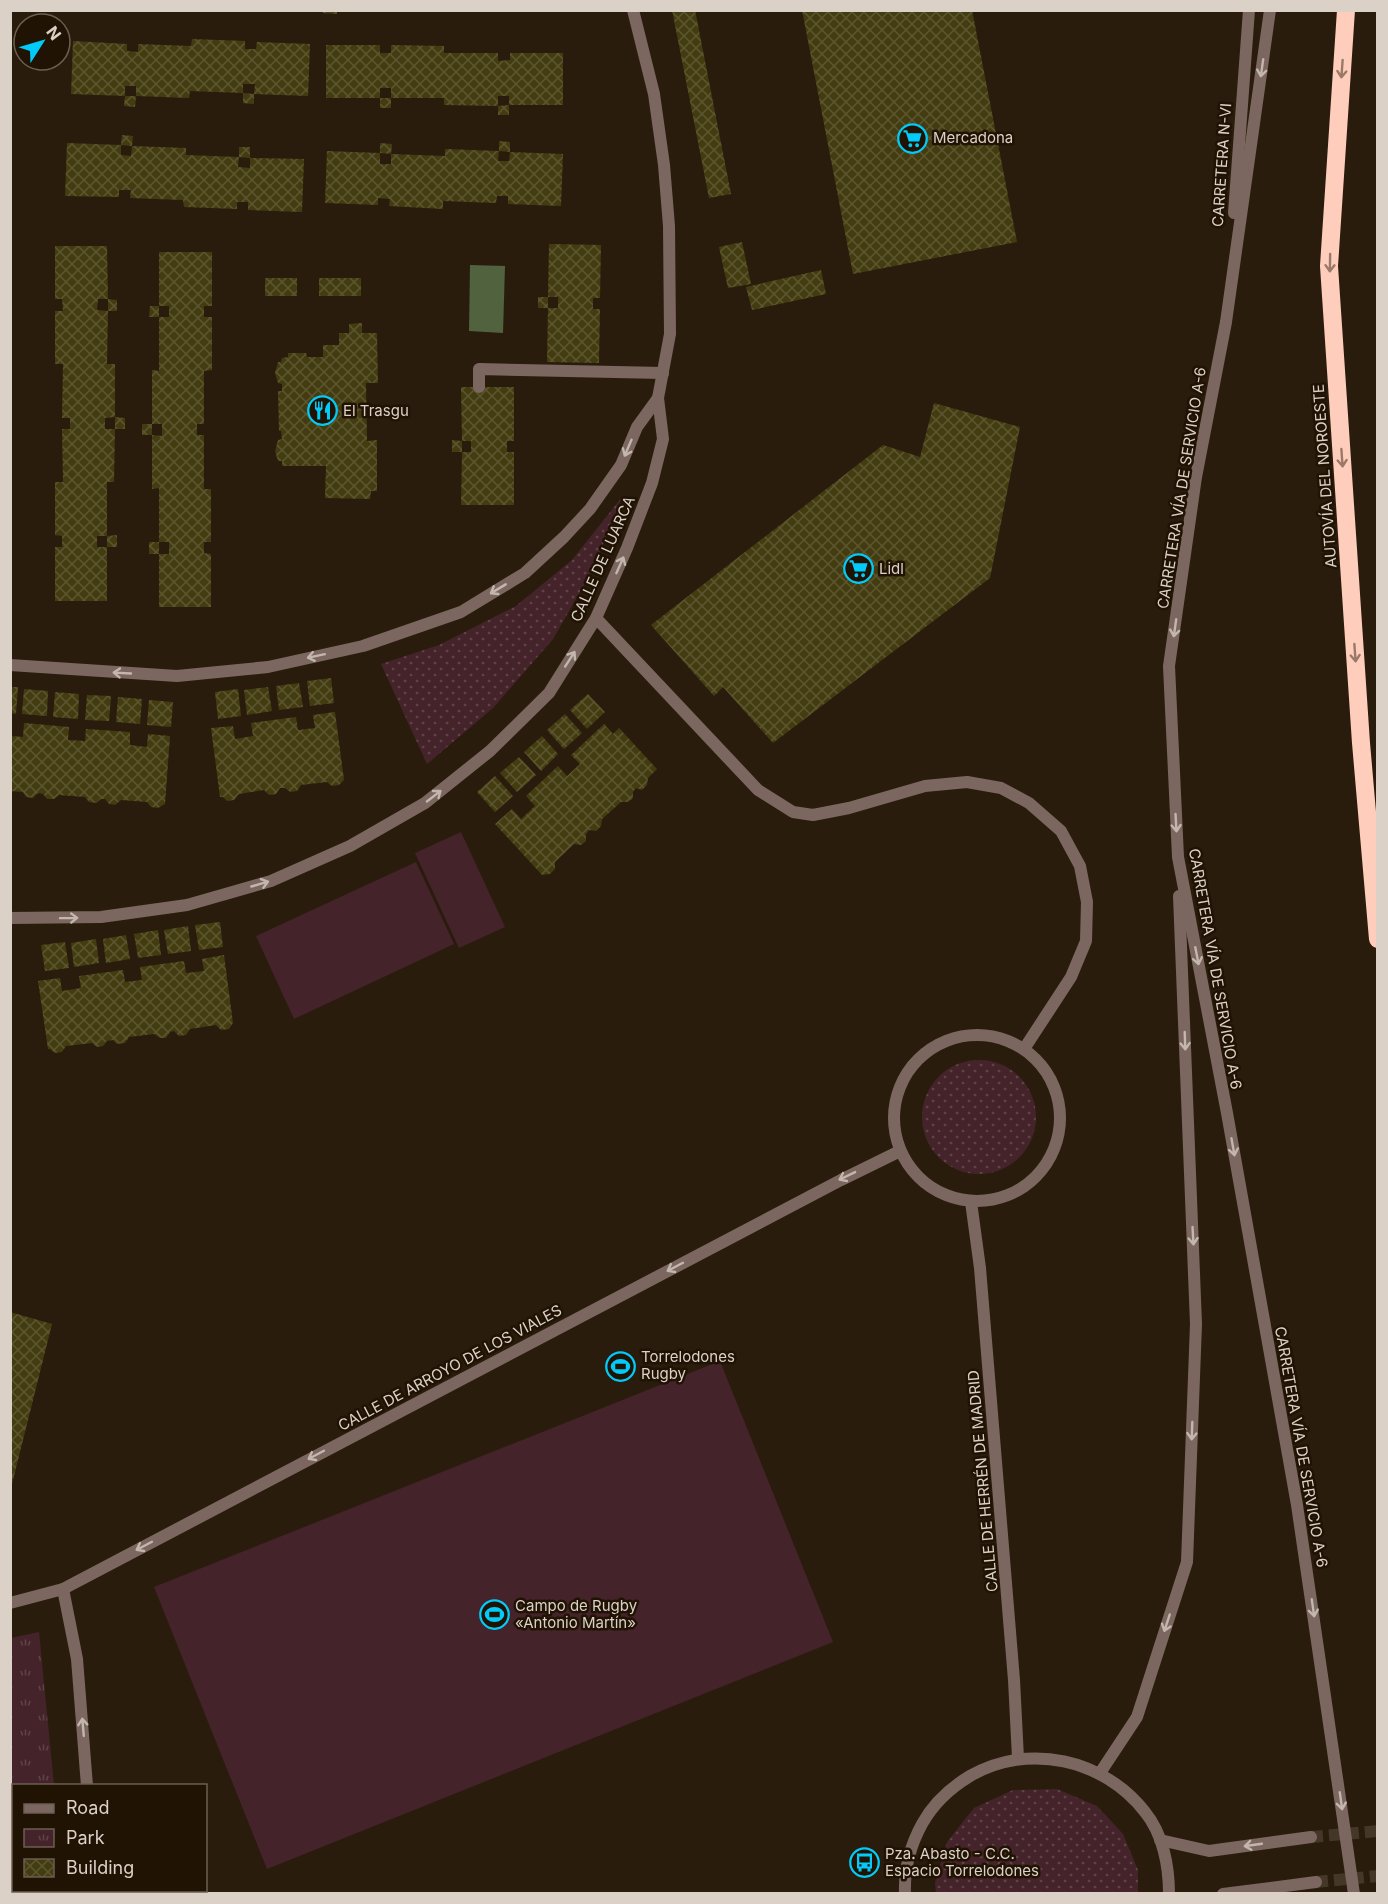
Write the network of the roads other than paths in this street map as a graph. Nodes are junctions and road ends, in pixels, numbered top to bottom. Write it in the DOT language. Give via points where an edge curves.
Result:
graph roads {
  1 [pos="633,10"];
  2 [pos="1249,10"];
  3 [pos="1270,10"];
  4 [pos="1346,10"];
  5 [pos="1226,322"];
  6 [pos="663,373"];
  7 [pos="480,387"];
  8 [pos="658,399"];
  9 [pos="596,618"];
  10 [pos="10,665"];
  11 [pos="1178,857"];
  12 [pos="10,918"];
  13 [pos="1377,939"];
  14 [pos="1024,1048"];
  15 [pos="900,1151"];
  16 [pos="971,1202"];
  17 [pos="63,1589"];
  18 [pos="10,1603"];
  19 [pos="1018,1758"];
  20 [pos="1100,1773"];
  21 [pos="87,1784"];
  22 [pos="1311,1837"];
  23 [pos="1160,1840"];
  24 [pos="1316,1882"];
  25 [pos="905,1893"];
  26 [pos="1169,1893"];
  27 [pos="1223,1893"];
  28 [pos="1354,1893"];
  1 -- 6 [label="street, CALLE DE LUARCA" via="654,94 664,165 670,333"];
  2 -- 5 [label="street, CARRETERA N-VI"];
  3 -- 5 [label="street, CARRETERA VÍA DE SERVICIO A-6, one-way"];
  4 -- 13 [label="highway, AUTOVÍA DEL NOROESTE, one-way" via="1329,266"];
  5 -- 11 [label="street, CARRETERA VÍA DE SERVICIO A-6, one-way" via="1196,477 1169,666"];
  6 -- 7 [label="street" via="479,369"];
  6 -- 8 [label="street, CALLE DE LUARCA"];
  9 -- 8 [label="street, CALLE DE LUARCA, one-way" via="652,483 663,439"];
  8 -- 10 [label="street, one-way" via="637,427 621,465 590,509 525,573 461,612 363,646 268,667 177,676"];
  12 -- 9 [label="street, CALLE DE LUARCA, one-way" via="101,917 187,905 271,881 350,846 425,803 490,751 549,693"];
  9 -- 14 [label="street" via="758,790 793,812 813,815 925,786 967,782 1001,788 1029,803 1061,831 1080,866 1088,902 1086,941 1071,977"];
  11 -- 20 [label="street, one-way" via="1196,1324 1187,1562 1137,1717"];
  11 -- 28 [label="street, CARRETERA VÍA DE SERVICIO A-6, one-way" via="1295,1493"];
  14 -- 15 [label="street" via="991,1035 955,1037 923,1053 901,1081 893,1116"];
  14 -- 16 [label="street" via="1049,1075 1058,1101 1056,1146 1037,1176 1007,1196"];
  15 -- 16 [label="street" via="917,1176 941,1194"];
  15 -- 17 [label="street, CALLE DE ARROYO DE LOS VIALES, one-way"];
  16 -- 19 [label="street, CALLE DE HERRÉN DE MADRID" via="980,1269"];
  17 -- 18 [label="street, CALLE DE ARROYO DE LOS VIALES"];
  21 -- 17 [label="street, one-way" via="77,1659"];
  19 -- 20 [label="street" via="1060,1759"];
  19 -- 25 [label="street" via="984,1768 954,1786 929,1811 912,1842 904,1877"];
  20 -- 23 [label="street" via="1133,1798"];
  22 -- 23 [label="street, one-way" via="1209,1851"];
  23 -- 26 [label="street" via="1169,1871"];
  24 -- 27 [label="street"];
}
